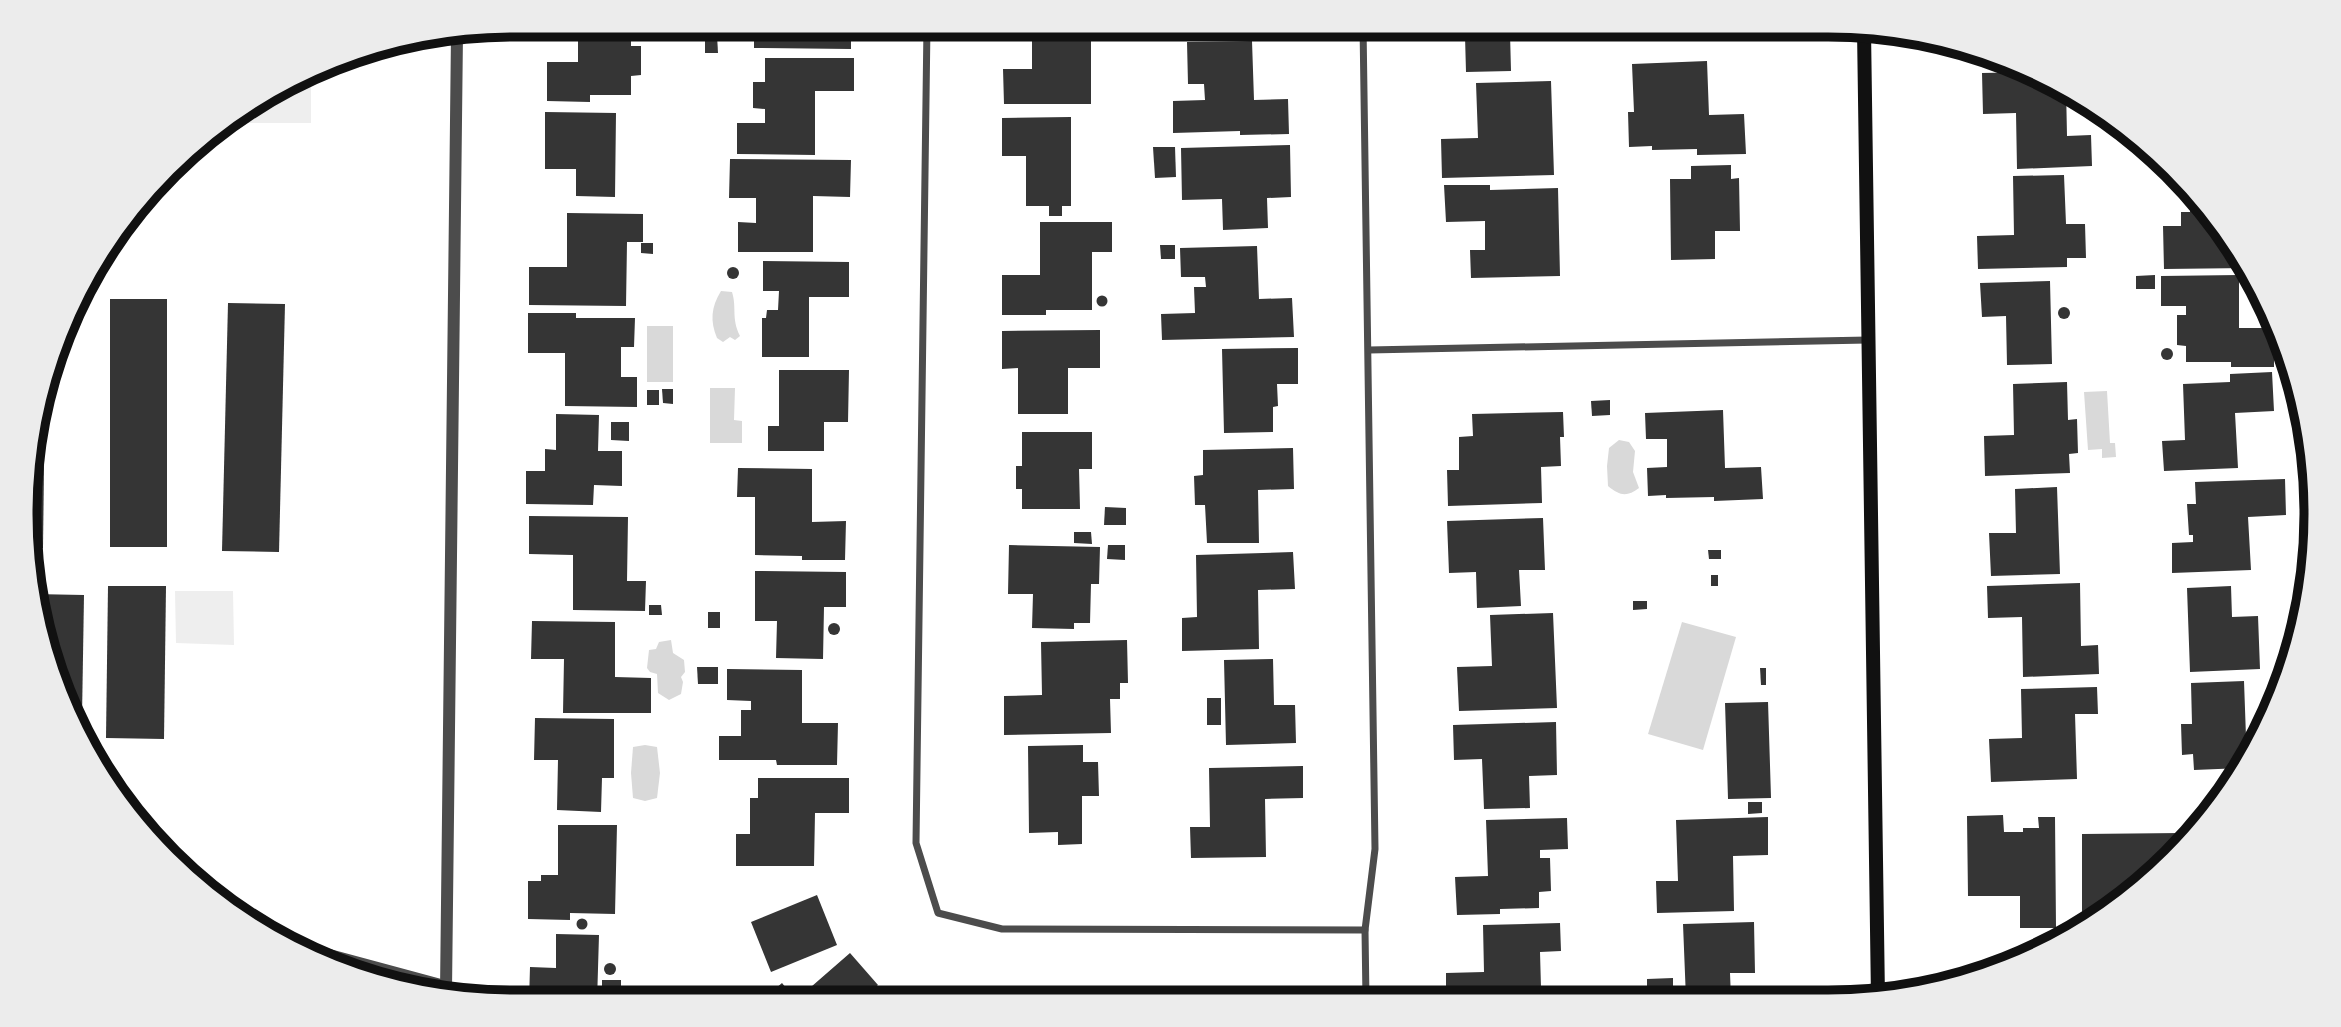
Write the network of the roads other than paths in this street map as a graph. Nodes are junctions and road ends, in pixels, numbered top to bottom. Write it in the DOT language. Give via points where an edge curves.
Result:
graph roads {
  1 [pos="927,37"];
  2 [pos="1363,37"];
  3 [pos="1864,38"];
  4 [pos="457,40"];
  5 [pos="1868,340"];
  6 [pos="1369,350"];
  7 [pos="1365,930"];
  8 [pos="336,956"];
  9 [pos="425,982"];
  10 [pos="446,985"];
  11 [pos="1878,987"];
  12 [pos="1366,990"];
  1 -- 7 [label="street" via="916,843 938,913 1002,929"];
  2 -- 6 [label="street"];
  3 -- 5 [label="main road"];
  4 -- 10 [label="street"];
  5 -- 6 [label="street"];
  5 -- 11 [label="main road"];
  6 -- 7 [label="street" via="1375,849"];
  7 -- 12 [label="street"];
  8 -- 9 [label="street"];
}
